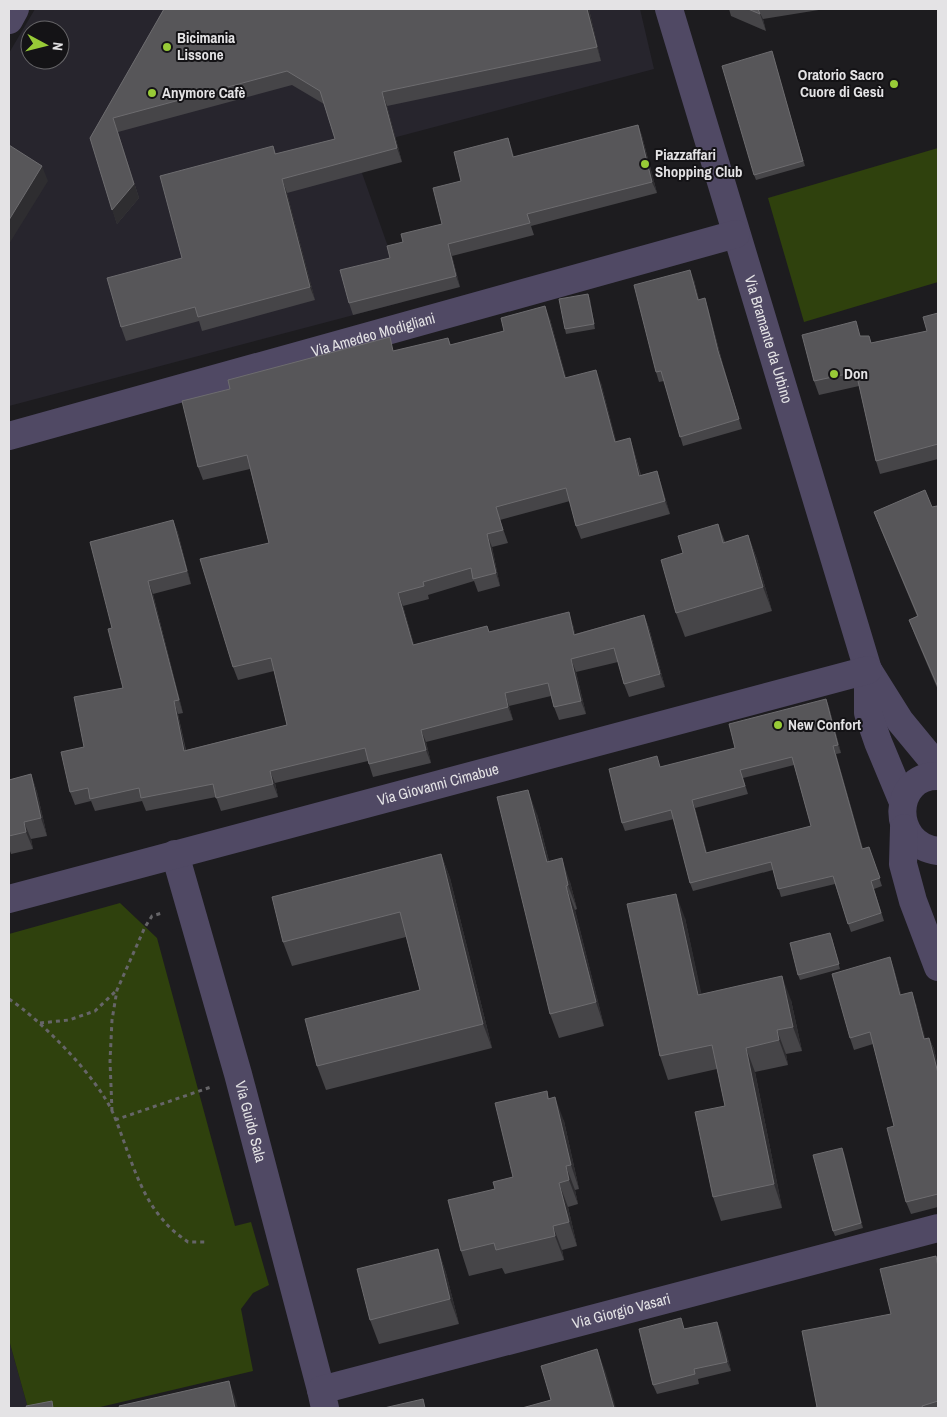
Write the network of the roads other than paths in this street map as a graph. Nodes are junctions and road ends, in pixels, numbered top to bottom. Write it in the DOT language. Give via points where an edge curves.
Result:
graph roads {
  1 [pos="15,9"];
  2 [pos="669,9"];
  3 [pos="9,20"];
  4 [pos="736,234"];
  5 [pos="9,436"];
  6 [pos="868,670"];
  7 [pos="938,767"];
  8 [pos="938,776"];
  9 [pos="904,815"];
  10 [pos="936,850"];
  11 [pos="175,854"];
  12 [pos="9,899"];
  13 [pos="928,936"];
  14 [pos="938,967"];
  15 [pos="938,1228"];
  16 [pos="323,1399"];
  1 -- 3 [label="street"];
  2 -- 4 [label="street, Via Bramante da Urbino"];
  4 -- 5 [label="street, Via Amedeo Modigliani"];
  4 -- 6 [label="street, Via Bramante da Urbino"];
  6 -- 7 [label="street, Via Bramante da Urbino" via="900,721"];
  6 -- 9 [label="street, Via Bramante da Urbino" via="868,713"];
  6 -- 11 [label="street, Via Giovanni Cimabue"];
  8 -- 9 [label="street" via="921,780 909,790"];
  9 -- 10 [label="street" via="915,843"];
  9 -- 13 [label="street, Via Bramante da Urbino" via="904,864 913,901"];
  10 -- 13 [label="street, Via Bramante da Urbino" via="926,866 923,895"];
  11 -- 12 [label="street, Via Giovanni Cimabue"];
  11 -- 16 [label="street, Via Guido Sala" via="238,1074"];
  13 -- 14 [label="street, Via Bramante da Urbino"];
  15 -- 16 [label="street, Via Giorgio Vasari"];
}
